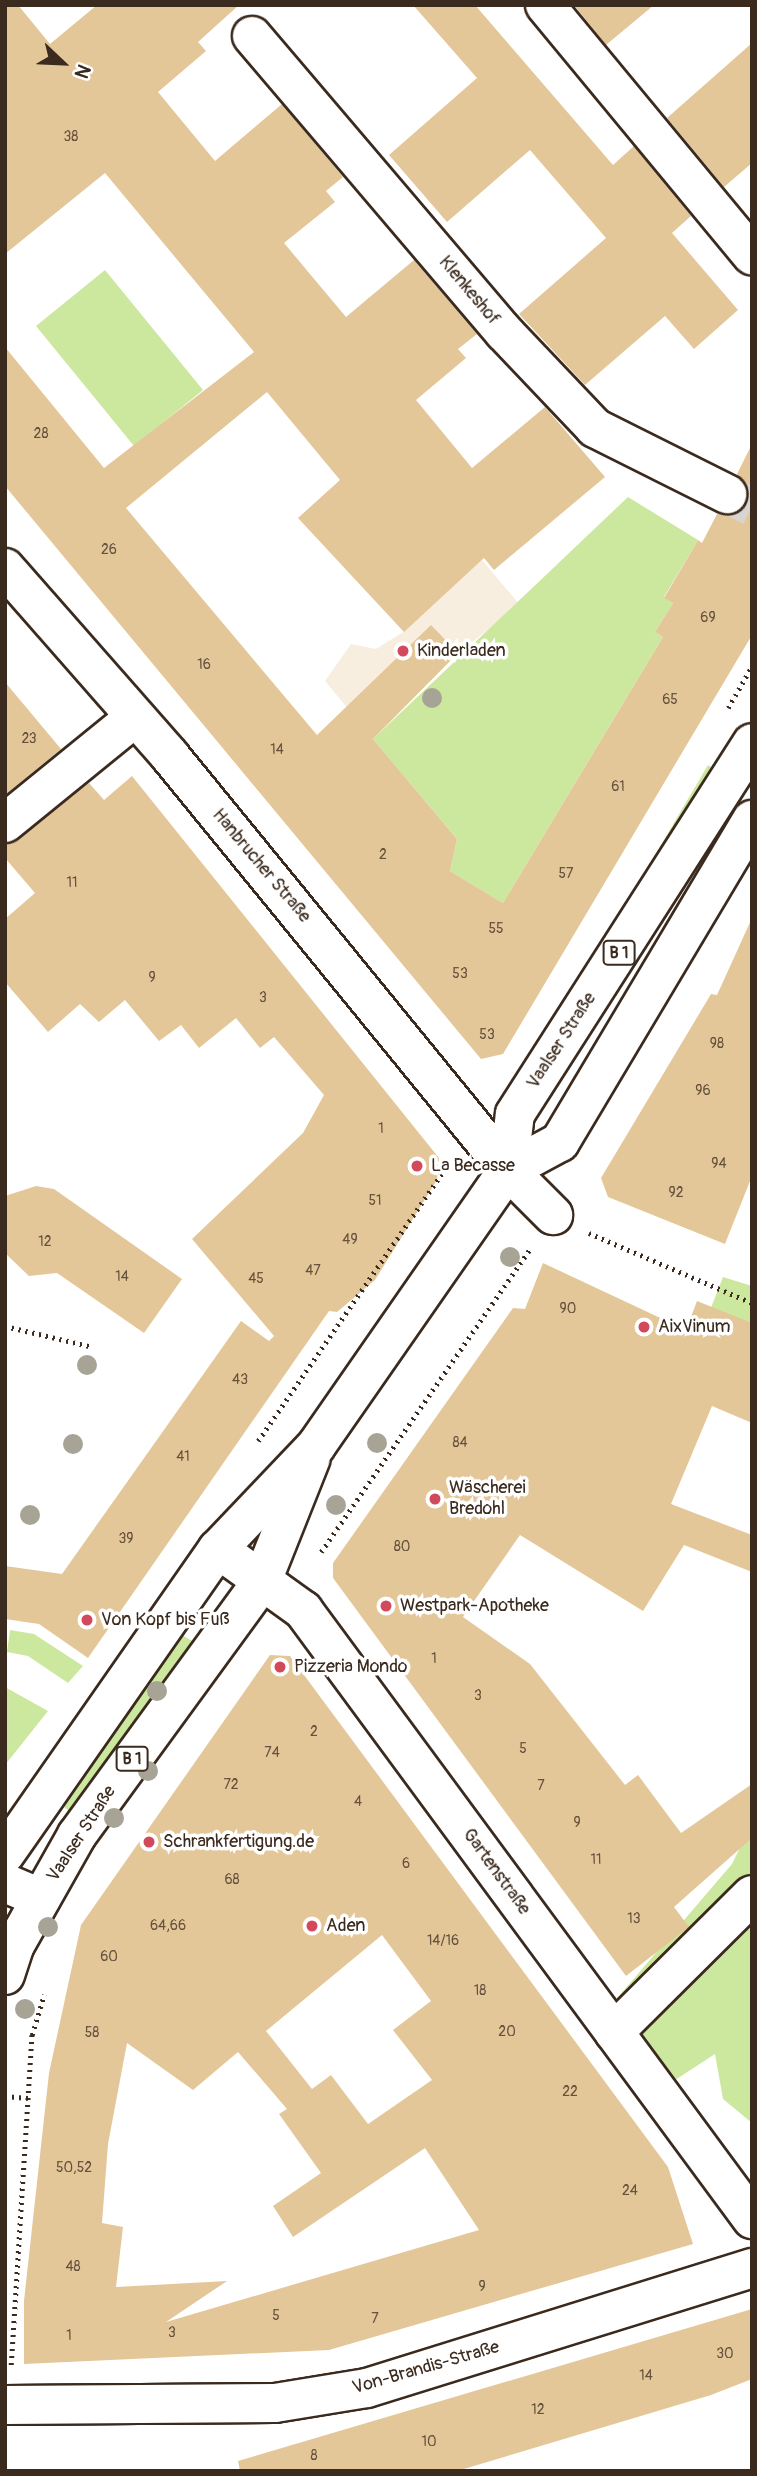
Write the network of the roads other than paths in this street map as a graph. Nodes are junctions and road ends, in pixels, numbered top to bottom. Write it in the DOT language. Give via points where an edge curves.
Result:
graph roads {
  1 [pos="545,5"];
  2 [pos="252,37"];
  3 [pos="752,255"];
  4 [pos="727,494"];
  5 [pos="5,568"];
  6 [pos="134,718"];
  7 [pos="752,743"];
  8 [pos="752,820"];
  9 [pos="5,823"];
  10 [pos="508,1170"];
  11 [pos="553,1215"];
  12 [pos="316,1446"];
  13 [pos="218,1549"];
  14 [pos="262,1581"];
  15 [pos="5,1854"];
  16 [pos="5,1883"];
  17 [pos="752,1895"];
  18 [pos="41,1898"];
  19 [pos="5,1975"];
  20 [pos="614,2032"];
  21 [pos="752,2219"];
  22 [pos="752,2268"];
  23 [pos="5,2404"];
  1 -- 3 [label="street"];
  2 -- 4 [label="street, Klenkeshof" via="504,332 596,428"];
  5 -- 6 [label="street, Hanbrucher Straße"];
  6 -- 9 [label="street"];
  6 -- 10 [label="street, Hanbrucher Straße" via="474,1122"];
  7 -- 10 [label="street, Vaalser Straße / B 1" via="515,1114"];
  8 -- 10 [label="street, Vaalser Straße / B 1" via="561,1142"];
  10 -- 11 [label="street, Hanbrucher Straße"];
  10 -- 12 [label="street, Vaalser Straße / B 1"];
  12 -- 13 [label="street, Vaalser Straße / B 1"];
  12 -- 14 [label="street, Vaalser Straße / B 1"];
  13 -- 14 [label="street, Gartenstraße"];
  13 -- 15 [label="street, Vaalser Straße / B 1"];
  14 -- 18 [label="street, Vaalser Straße / B 1" via="77,1835"];
  14 -- 20 [label="street, Gartenstraße" via="303,1610"];
  16 -- 18 [label="street"];
  17 -- 20 [label="street"];
  18 -- 19 [label="street, Vaalser Straße / B 1"];
  20 -- 21 [label="street, Gartenstraße"];
  22 -- 23 [label="street, Von-Brandis-Straße" via="367,2388 275,2403"];
}
